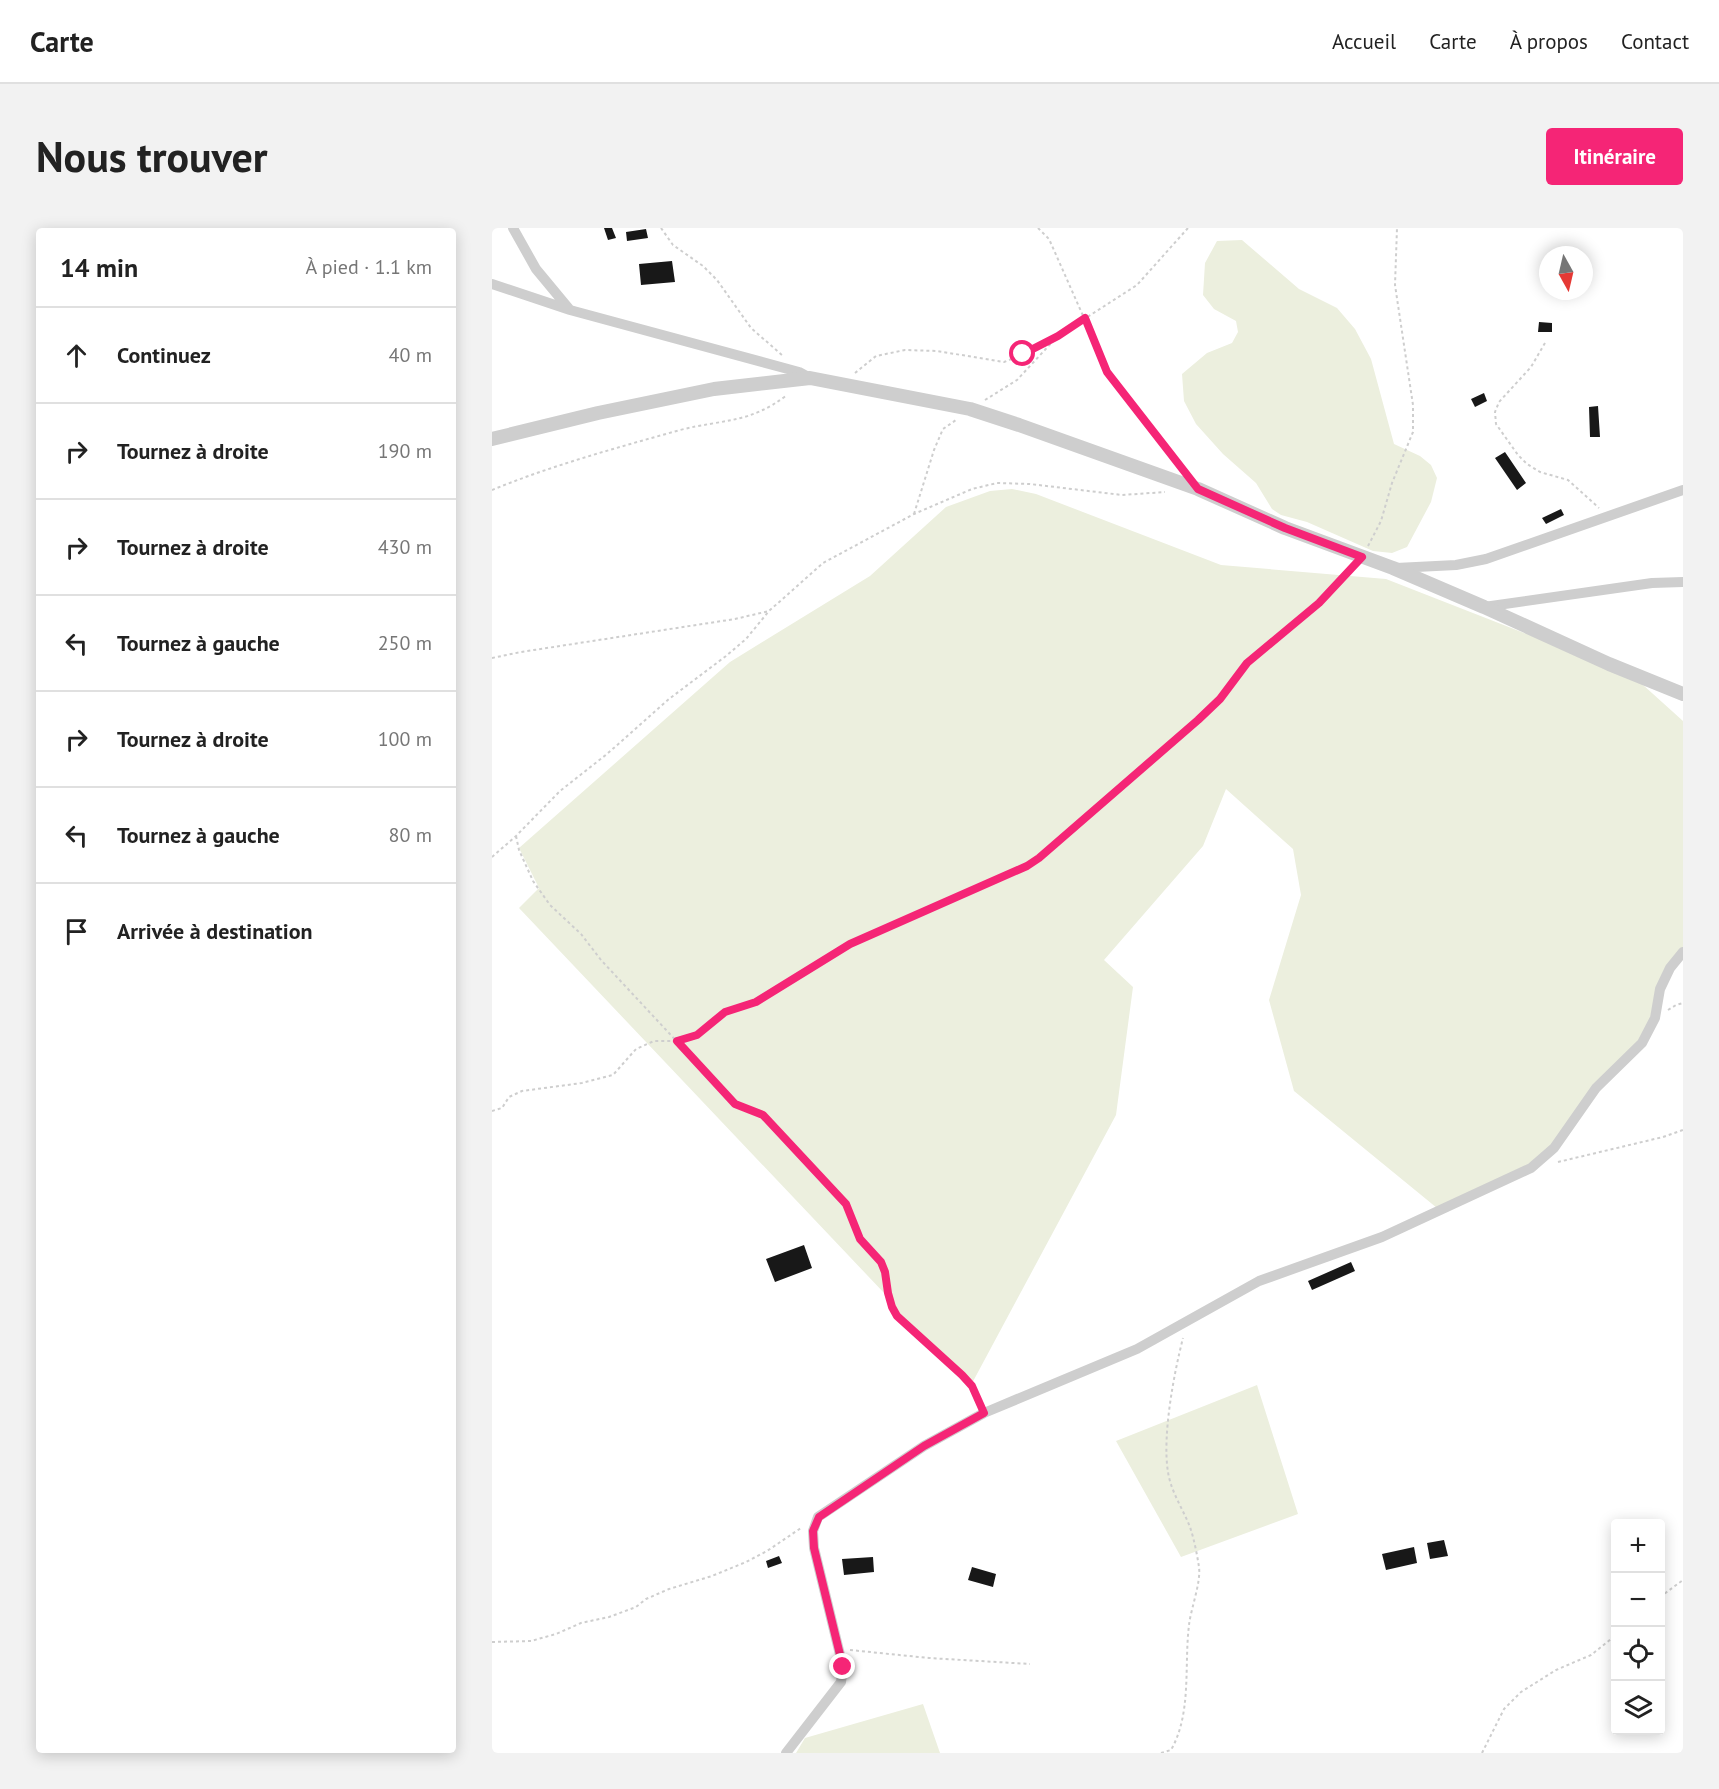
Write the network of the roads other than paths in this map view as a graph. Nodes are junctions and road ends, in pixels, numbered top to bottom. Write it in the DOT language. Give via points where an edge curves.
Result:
graph roads {
  1 [pos="513,228"];
  2 [pos="492,284"];
  3 [pos="570,310"];
  4 [pos="805,375"];
  5 [pos="492,439"];
  6 [pos="1683,490"];
  7 [pos="1393,568"];
  8 [pos="1683,582"];
  9 [pos="1484,607"];
  10 [pos="1683,694"];
  11 [pos="1683,952"];
  12 [pos="786,1753"];
  1 -- 3 [label="street" via="536,269"];
  2 -- 3 [label="street"];
  3 -- 4 [label="street"];
  4 -- 5 [label="street" via="598,412"];
  4 -- 7 [label="street" via="970,410 1019,425 1198,489 1285,528"];
  6 -- 7 [label="street" via="1486,559 1456,565"];
  7 -- 9 [label="street"];
  8 -- 9 [label="street"];
  9 -- 10 [label="street"];
  11 -- 12 [label="street" via="1660,989 1655,1018 1642,1043 1596,1088 1554,1148 1531,1168 1382,1237 1259,1281 1137,1349 984,1413 924,1446 819,1517 813,1531 814,1548 843,1667 841,1682"];
}
